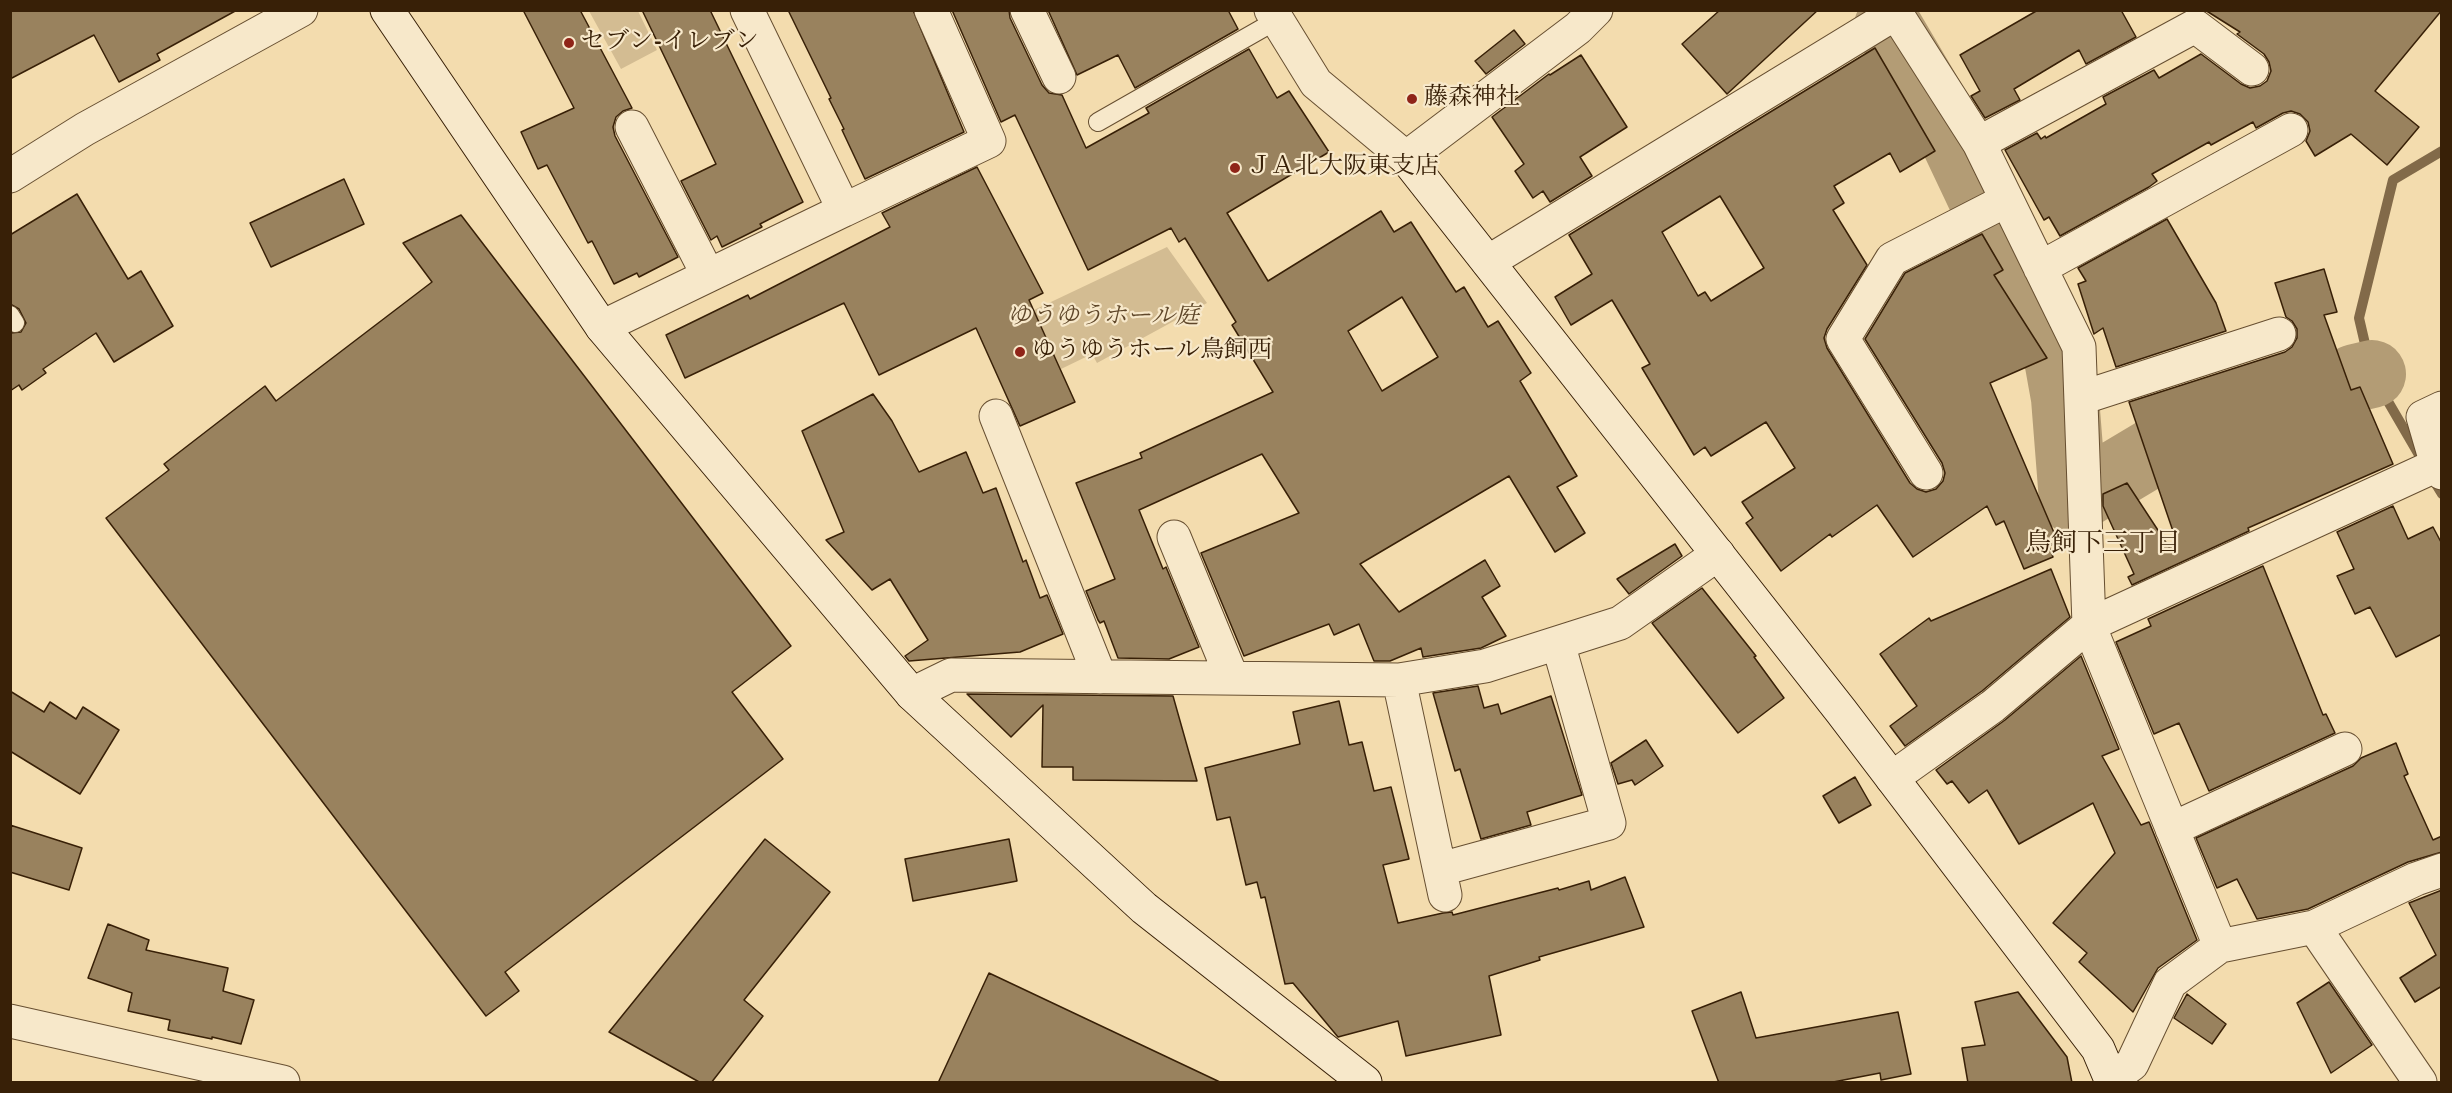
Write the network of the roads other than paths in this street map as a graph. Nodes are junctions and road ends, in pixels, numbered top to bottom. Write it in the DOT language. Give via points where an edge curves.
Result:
graph roads {
  1 [pos="301,10"];
  2 [pos="387,10"];
  3 [pos="747,10"];
  4 [pos="931,10"];
  5 [pos="1027,10"];
  6 [pos="1596,10"];
  7 [pos="1274,15"];
  8 [pos="1889,16"];
  9 [pos="2252,69"];
  10 [pos="1059,77"];
  11 [pos="1098,122"];
  12 [pos="632,126"];
  13 [pos="2291,130"];
  14 [pos="1979,143"];
  15 [pos="1406,158"];
  16 [pos="10,176"];
  17 [pos="1991,208"];
  18 [pos="844,210"];
  19 [pos="1488,262"];
  20 [pos="2040,268"];
  21 [pos="708,276"];
  22 [pos="602,327"];
  23 [pos="2279,334"];
  24 [pos="2081,398"];
  25 [pos="2442,408"];
  26 [pos="996,416"];
  27 [pos="2432,470"];
  28 [pos="1926,473"];
  29 [pos="1174,537"];
  30 [pos="1718,554"];
  31 [pos="2090,625"];
  32 [pos="1558,643"];
  33 [pos="1100,677"];
  34 [pos="1232,678"];
  35 [pos="1399,680"];
  36 [pos="912,693"];
  37 [pos="2345,749"];
  38 [pos="1892,778"];
  39 [pos="2172,829"];
  40 [pos="2442,870"];
  41 [pos="2314,927"];
  42 [pos="2220,946"];
  43 [pos="10,1021"];
  44 [pos="2111,1081"];
  45 [pos="283,1083"];
  46 [pos="1365,1083"];
  47 [pos="2420,1083"];
  1 -- 16 [label="street" via="85,129"];
  2 -- 22 [label="street"];
  3 -- 18 [label="street"];
  4 -- 18 [label="street" via="989,141"];
  5 -- 10 [label="street"];
  6 -- 15 [label="street" via="1578,28"];
  7 -- 11 [label="lane"];
  7 -- 15 [label="street" via="1316,83"];
  8 -- 14 [label="street"];
  8 -- 19 [label="street"];
  9 -- 14 [label="street" via="2195,26"];
  12 -- 21 [label="street"];
  13 -- 20 [label="street"];
  14 -- 17 [label="street"];
  15 -- 19 [label="street"];
  17 -- 20 [label="street"];
  17 -- 28 [label="street" via="1892,259 1843,339"];
  18 -- 21 [label="street"];
  19 -- 30 [label="street"];
  20 -- 24 [label="street" via="2079,347"];
  21 -- 22 [label="street"];
  22 -- 36 [label="street"];
  23 -- 24 [label="street"];
  24 -- 31 [label="street"];
  25 -- 27 [label="street" via="2423,417"];
  26 -- 33 [label="street"];
  27 -- 31 [label="street"];
  29 -- 34 [label="street"];
  30 -- 32 [label="street" via="1620,623"];
  30 -- 38 [label="street"];
  31 -- 38 [label="street" via="1993,706"];
  31 -- 39 [label="street"];
  32 -- 35 [label="street" via="1485,666"];
  32 -- 35 [label="street" via="1609,823 1443,882"];
  33 -- 34 [label="street"];
  33 -- 36 [label="street" via="951,675"];
  34 -- 35 [label="street"];
  36 -- 46 [label="street" via="1144,908"];
  37 -- 39 [label="street"];
  38 -- 44 [label="street" via="2098,1049"];
  39 -- 42 [label="street"];
  40 -- 41 [label="street"];
  41 -- 42 [label="street"];
  41 -- 47 [label="street"];
  42 -- 44 [label="street" via="2170,983 2132,1064"];
  43 -- 45 [label="street"];
}
